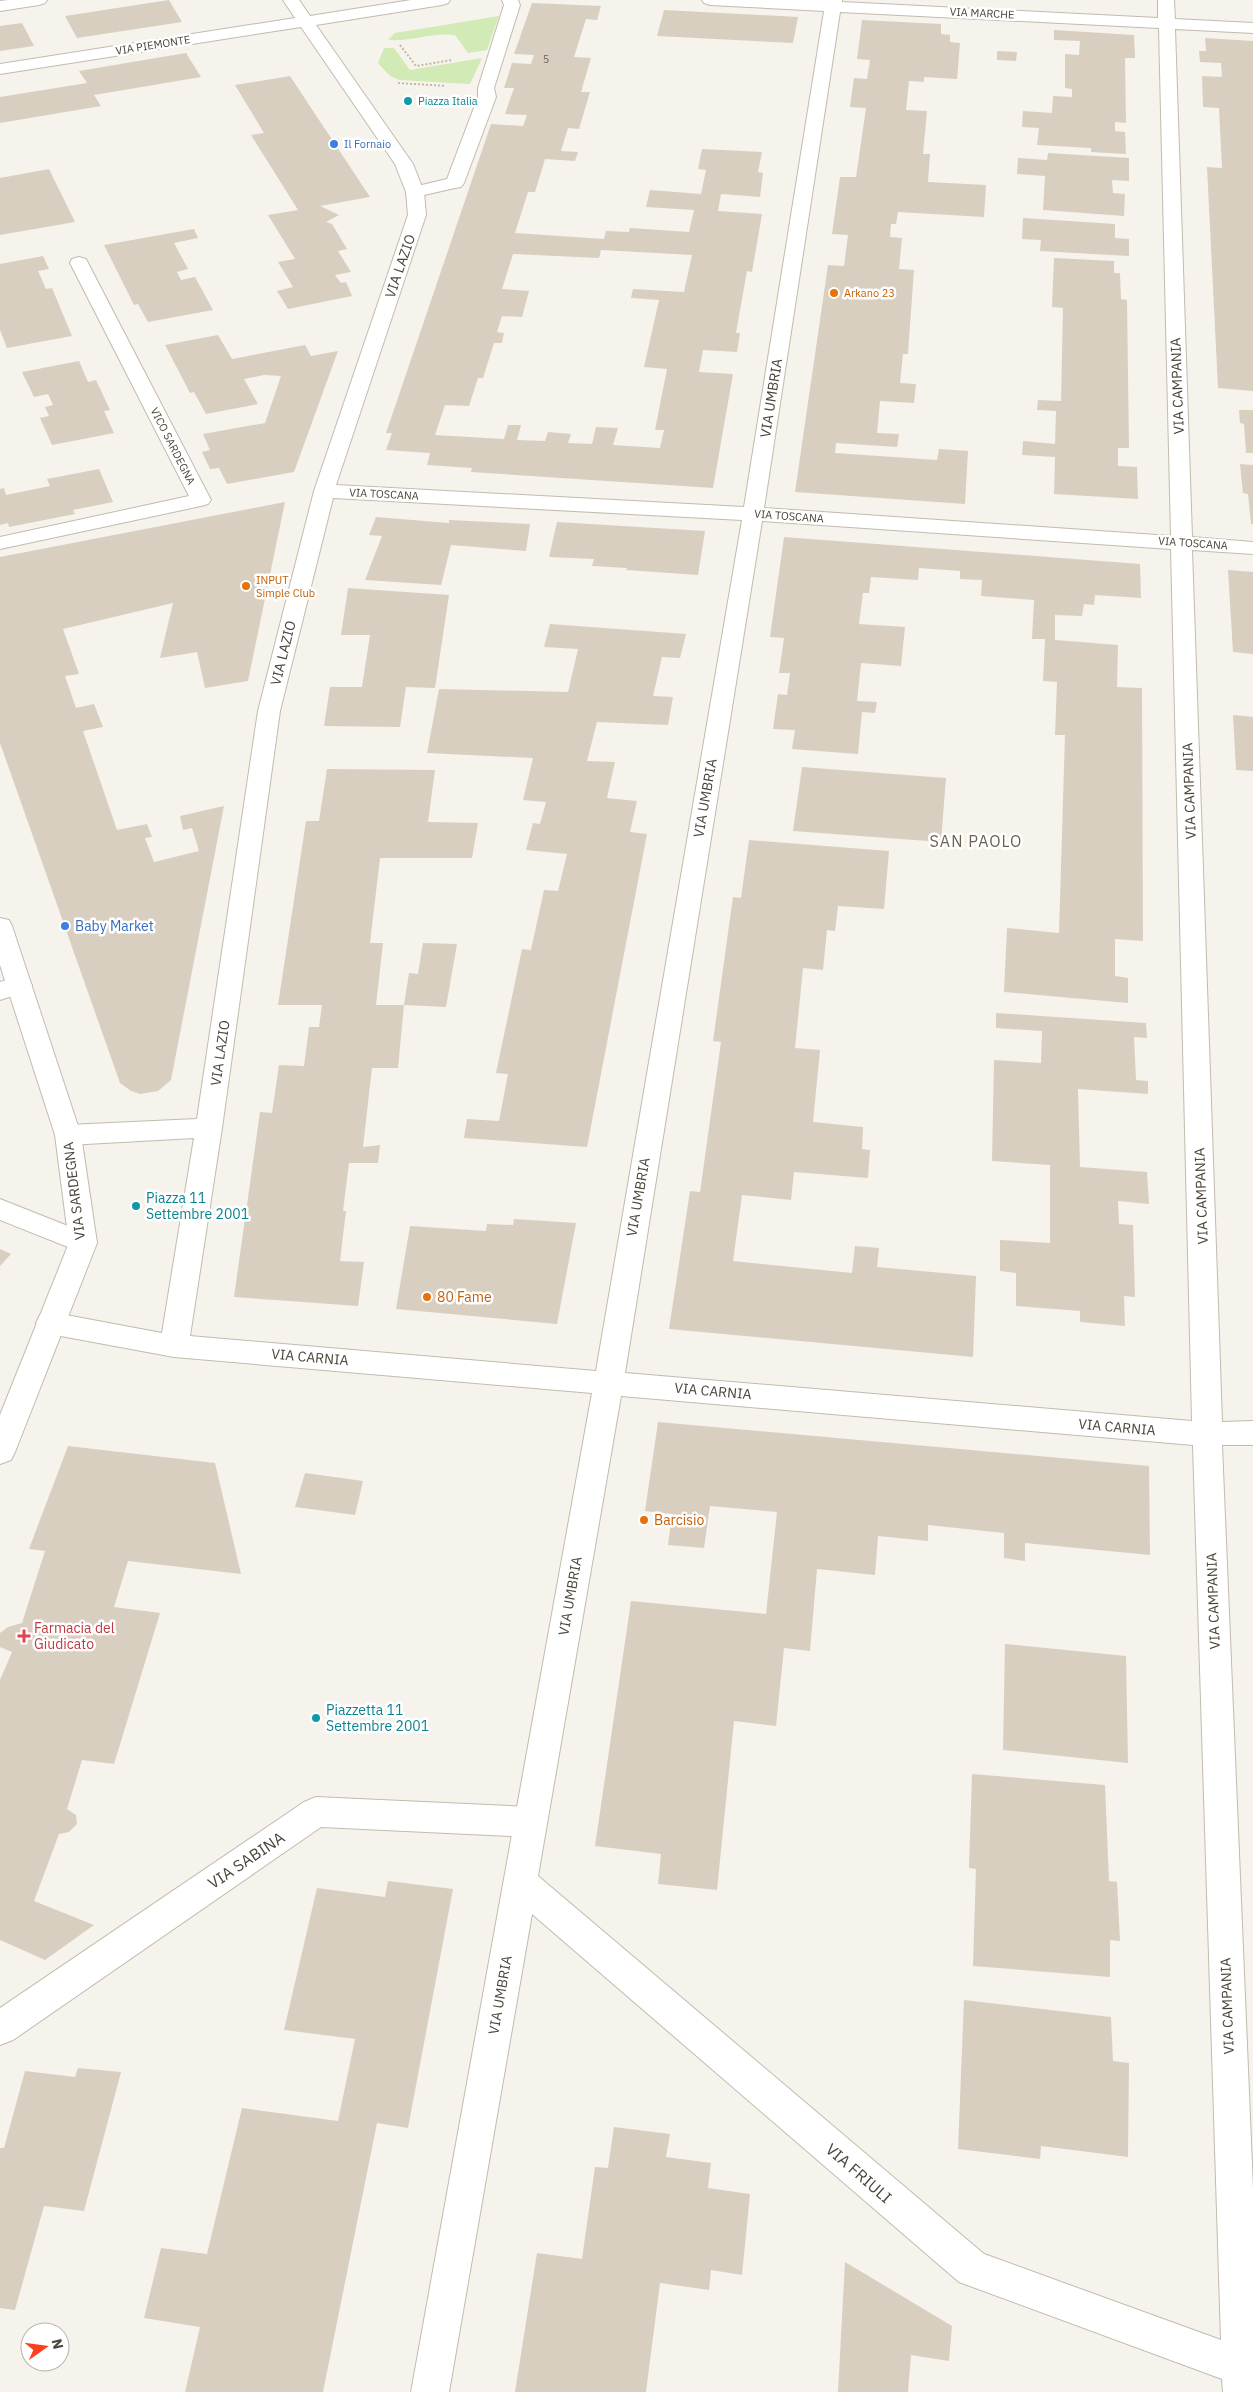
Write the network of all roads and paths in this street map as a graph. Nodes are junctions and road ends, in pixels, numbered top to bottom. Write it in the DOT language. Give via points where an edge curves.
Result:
graph roads {
  1 [pos="38,0"];
  2 [pos="291,0"];
  3 [pos="442,0"];
  4 [pos="510,0"];
  5 [pos="710,0"];
  6 [pos="833,3"];
  7 [pos="0,6"];
  8 [pos="1166,12"];
  9 [pos="306,20"];
  10 [pos="1253,28"];
  11 [pos="409,43"];
  12 [pos="457,59"];
  13 [pos="0,69"];
  14 [pos="396,83"];
  15 [pos="486,88"];
  16 [pos="415,192"];
  17 [pos="79,263"];
  18 [pos="324,491"];
  19 [pos="753,514"];
  20 [pos="1182,542"];
  21 [pos="0,543"];
  22 [pos="1253,548"];
  23 [pos="0,926"];
  24 [pos="10,988"];
  25 [pos="209,1128"];
  26 [pos="68,1136"];
  27 [pos="0,1209"];
  28 [pos="83,1243"];
  29 [pos="50,1323"];
  30 [pos="174,1346"];
  31 [pos="608,1382"];
  32 [pos="1253,1433"];
  33 [pos="1207,1434"];
  34 [pos="0,1452"];
  35 [pos="530,1822"];
  36 [pos="520,1882"];
  37 [pos="0,2028"];
  38 [pos="1246,2377"];
  39 [pos="430,2392"];
  1 -- 7 [label="street"];
  2 -- 9 [label="street"];
  3 -- 9 [label="street"];
  4 -- 15 [label="street" via="512,5"];
  5 -- 6 [label="street, VIA MARCHE"];
  6 -- 8 [label="street, VIA MARCHE"];
  6 -- 19 [label="street, VIA UMBRIA"];
  8 -- 10 [label="street, VIA MARCHE"];
  8 -- 20 [label="street, VIA CAMPANIA"];
  9 -- 13 [label="street, VIA PIEMONTE"];
  9 -- 16 [label="street" via="404,164"];
  11 -- 12 [label="path" via="399,45 416,66"];
  14 -- 15 [label="path"];
  15 -- 16 [label="street" via="487,97 455,183"];
  16 -- 18 [label="street, VIA LAZIO" via="417,215"];
  17 -- 21 [label="street, VICO SARDEGNA" via="201,500"];
  18 -- 19 [label="street, VIA TOSCANA"];
  18 -- 25 [label="street, VIA LAZIO" via="269,711"];
  19 -- 20 [label="street, VIA TOSCANA"];
  19 -- 31 [label="street, VIA UMBRIA"];
  20 -- 22 [label="street, VIA TOSCANA"];
  20 -- 33 [label="street, VIA CAMPANIA"];
  23 -- 24 [label="street, VIA SARDEGNA"];
  24 -- 26 [label="street, VIA SARDEGNA"];
  25 -- 26 [label="street"];
  25 -- 30 [label="street"];
  26 -- 28 [label="street, VIA SARDEGNA"];
  27 -- 28 [label="street"];
  28 -- 29 [label="street, VIA SARDEGNA"];
  29 -- 30 [label="street"];
  29 -- 34 [label="street, VIA SARDEGNA"];
  30 -- 31 [label="street, VIA CARNIA"];
  31 -- 33 [label="street, VIA CARNIA"];
  31 -- 35 [label="street, VIA UMBRIA"];
  32 -- 33 [label="street, VIA CARNIA"];
  33 -- 38 [label="street, VIA CAMPANIA"];
  35 -- 36 [label="street, VIA UMBRIA"];
  35 -- 37 [label="street, VIA SABINA" via="316,1812"];
  36 -- 38 [label="street, VIA FRIULI" via="972,2269"];
  36 -- 39 [label="street, VIA UMBRIA"];
}
